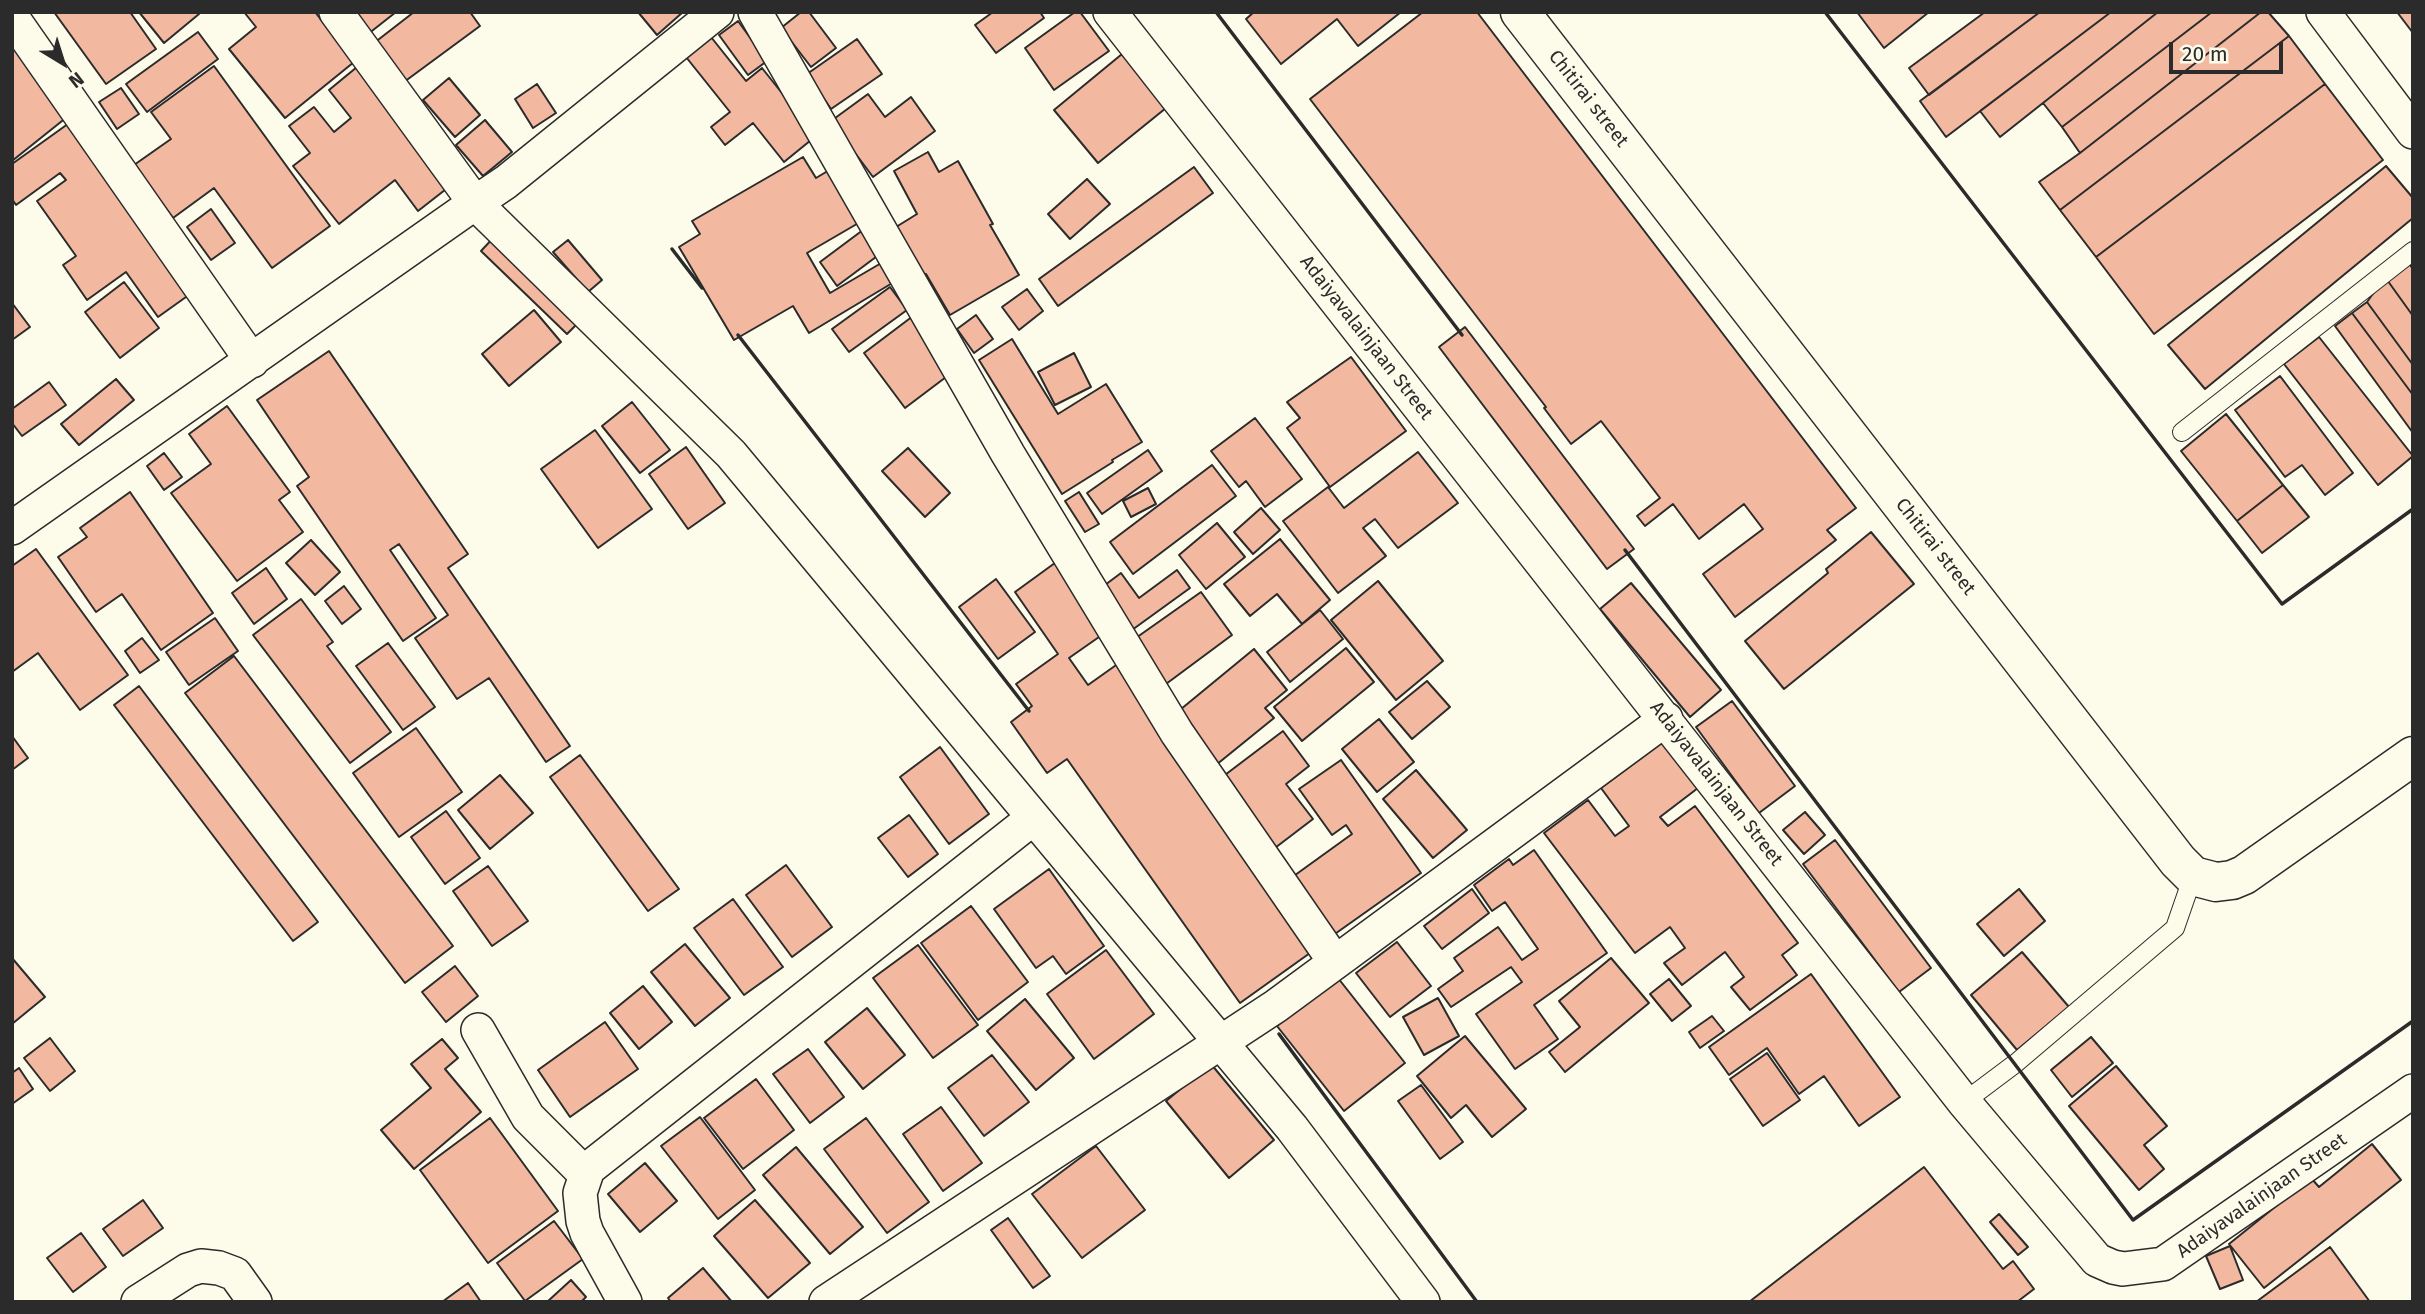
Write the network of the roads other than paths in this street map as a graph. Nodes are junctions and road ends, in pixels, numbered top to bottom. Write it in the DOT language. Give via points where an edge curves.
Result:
graph roads {
  1 [pos="336,12"];
  2 [pos="717,12"];
  3 [pos="755,12"];
  4 [pos="1110,12"];
  5 [pos="1520,12"];
  6 [pos="2323,12"];
  7 [pos="12,16"];
  8 [pos="2413,131"];
  9 [pos="475,203"];
  10 [pos="2413,251"];
  11 [pos="252,360"];
  12 [pos="2182,432"];
  13 [pos="12,528"];
  14 [pos="1666,719"];
  15 [pos="2413,757"];
  16 [pos="1032,818"];
  17 [pos="2193,876"];
  18 [pos="1335,962"];
  19 [pos="478,1030"];
  20 [pos="1220,1044"];
  21 [pos="2413,1091"];
  22 [pos="1964,1102"];
  23 [pos="585,1174"];
  24 [pos="138,1302"];
  25 [pos="255,1302"];
  26 [pos="625,1302"];
  27 [pos="826,1302"];
  28 [pos="1423,1302"];
  1 -- 9 [label="street"];
  2 -- 9 [label="street"];
  3 -- 18 [label="street" via="1008,454 1163,709"];
  4 -- 14 [label="street, Adaiyavalainjaan Street"];
  5 -- 17 [label="street, Chitirai street"];
  6 -- 8 [label="street"];
  7 -- 11 [label="street"];
  9 -- 11 [label="street"];
  9 -- 16 [label="street" via="731,454"];
  10 -- 12 [label="lane"];
  11 -- 13 [label="street"];
  14 -- 18 [label="street"];
  14 -- 22 [label="street, Adaiyavalainjaan Street"];
  15 -- 17 [label="street" via="2244,875 2217,882"];
  16 -- 20 [label="street"];
  16 -- 23 [label="street"];
  17 -- 22 [label="lane" via="2175,928"];
  18 -- 20 [label="street"];
  19 -- 23 [label="street" via="528,1118"];
  20 -- 27 [label="street"];
  20 -- 28 [label="street" via="1292,1128"];
  21 -- 22 [label="street, Adaiyavalainjaan Street" via="2170,1259 2154,1266 2123,1269 2102,1264 2093,1255"];
  23 -- 26 [label="street" via="579,1201 583,1221"];
  24 -- 25 [label="street" via="188,1270 205,1266 235,1274"];
}
